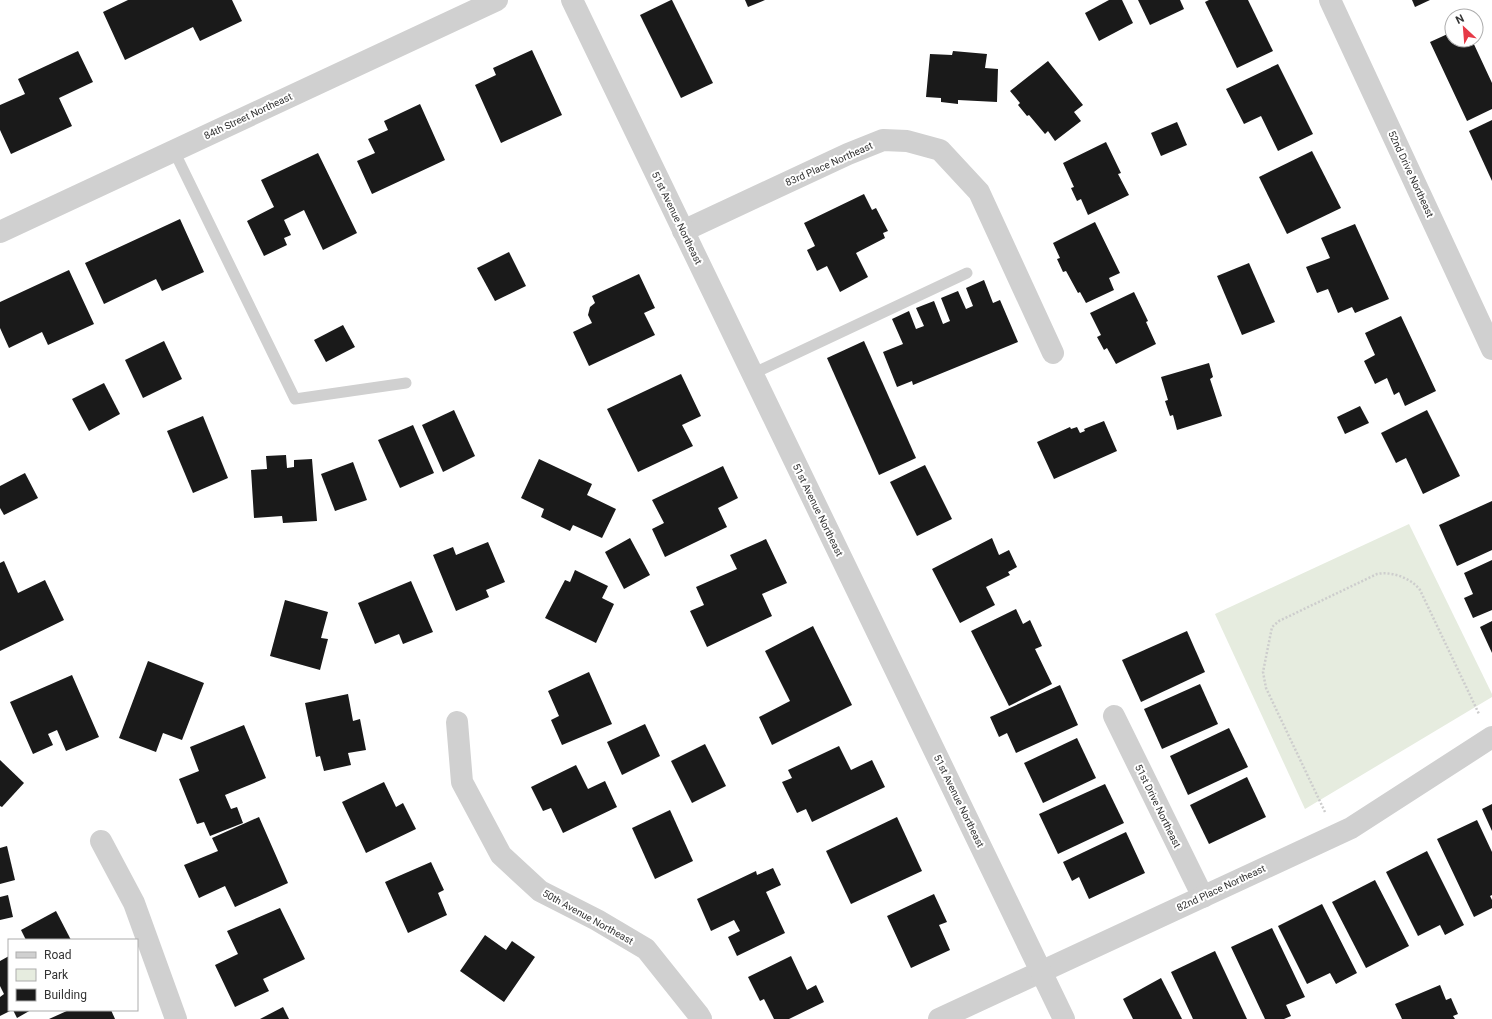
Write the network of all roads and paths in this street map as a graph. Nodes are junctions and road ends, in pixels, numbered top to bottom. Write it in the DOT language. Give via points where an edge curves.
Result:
graph roads {
  1 [pos="497,0"];
  2 [pos="572,0"];
  3 [pos="1330,0"];
  4 [pos="174,151"];
  5 [pos="683,231"];
  6 [pos="0,232"];
  7 [pos="968,273"];
  8 [pos="1492,349"];
  9 [pos="1053,353"];
  10 [pos="752,374"];
  11 [pos="406,383"];
  12 [pos="1114,716"];
  13 [pos="457,722"];
  14 [pos="1491,738"];
  15 [pos="1336,835"];
  16 [pos="101,841"];
  17 [pos="1202,897"];
  18 [pos="1040,971"];
  19 [pos="176,1019"];
  20 [pos="700,1019"];
  21 [pos="939,1019"];
  22 [pos="1064,1019"];
  1 -- 4 [label="street, 84th Street Northeast"];
  2 -- 5 [label="street, 51st Avenue Northeast"];
  3 -- 8 [label="street, 52nd Drive Northeast"];
  4 -- 6 [label="street, 84th Street Northeast"];
  4 -- 11 [label="lane" via="295,399"];
  5 -- 9 [label="street, 83rd Place Northeast" via="883,140 907,141 940,150 979,192"];
  5 -- 10 [label="street, 51st Avenue Northeast"];
  7 -- 10 [label="lane"];
  10 -- 18 [label="street, 51st Avenue Northeast"];
  12 -- 17 [label="street, 51st Drive Northeast"];
  13 -- 20 [label="street, 50th Avenue Northeast" via="462,782 501,855 540,891 597,920 646,950"];
  14 -- 15 [label="street, 82nd Place Northeast" via="1351,828"];
  14 -- 15 [label="path" via="1416,584 1399,576 1377,574 1279,621 1272,627 1263,672 1266,688"];
  15 -- 17 [label="street, 82nd Place Northeast"];
  16 -- 19 [label="street" via="134,903"];
  17 -- 18 [label="street, 82nd Place Northeast"];
  18 -- 21 [label="street, 82nd Place Northeast"];
  18 -- 22 [label="street, 51st Avenue Northeast"];
}
